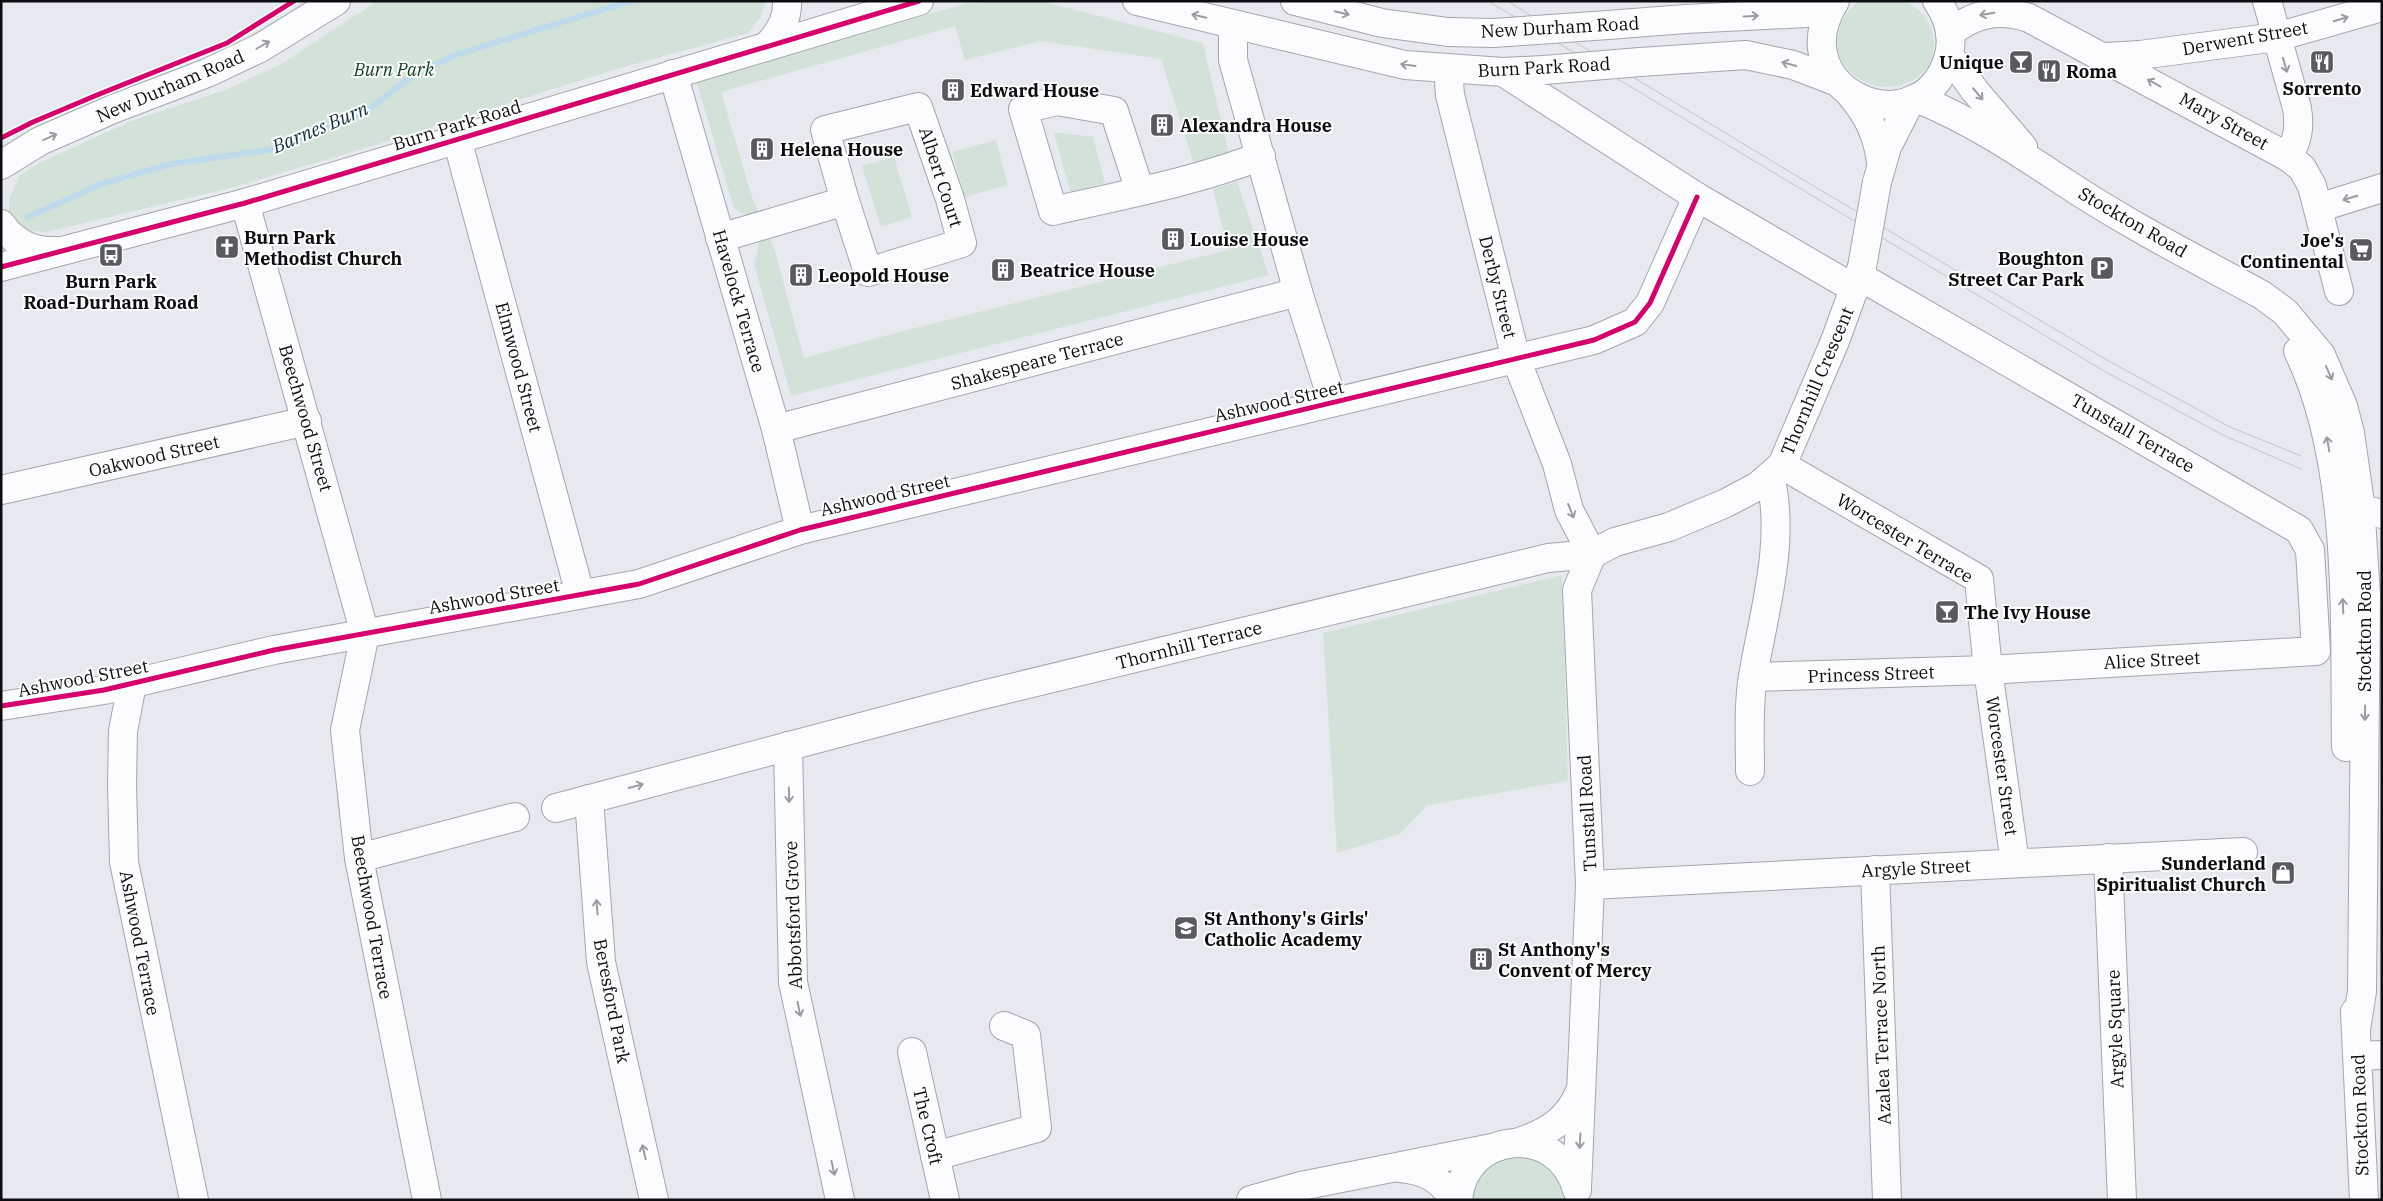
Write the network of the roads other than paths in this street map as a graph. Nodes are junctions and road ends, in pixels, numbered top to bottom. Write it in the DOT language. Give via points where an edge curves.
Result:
graph roads {
  1 [pos="336,1"];
  2 [pos="787,1"];
  3 [pos="919,1"];
  4 [pos="1137,1"];
  5 [pos="1295,1"];
  6 [pos="1732,1"];
  7 [pos="1936,1"];
  8 [pos="2267,1"];
  9 [pos="2382,6"];
  10 [pos="1832,7"];
  11 [pos="2026,10"];
  12 [pos="1685,19"];
  13 [pos="1233,25"];
  14 [pos="2277,37"];
  15 [pos="1949,44"];
  16 [pos="767,46"];
  17 [pos="2106,57"];
  18 [pos="1448,69"];
  19 [pos="1503,72"];
  20 [pos="673,74"];
  21 [pos="1842,88"];
  22 [pos="1914,99"];
  23 [pos="457,139"];
  24 [pos="1261,156"];
  25 [pos="2288,157"];
  26 [pos="2035,162"];
  27 [pos="3,165"];
  28 [pos="1879,172"];
  29 [pos="2382,188"];
  30 [pos="1140,191"];
  31 [pos="1698,197"];
  32 [pos="845,201"];
  33 [pos="245,203"];
  34 [pos="2318,208"];
  35 [pos="1,224"];
  36 [pos="720,238"];
  37 [pos="59,250"];
  38 [pos="1,267"];
  39 [pos="1859,277"];
  40 [pos="2339,291"];
  41 [pos="1298,292"];
  42 [pos="1516,359"];
  43 [pos="1333,402"];
  44 [pos="307,422"];
  45 [pos="776,429"];
  46 [pos="1776,470"];
  47 [pos="1,490"];
  48 [pos="2347,490"];
  49 [pos="2370,520"];
  50 [pos="800,530"];
  51 [pos="2341,548"];
  52 [pos="1592,554"];
  53 [pos="2382,554"];
  54 [pos="2365,577"];
  55 [pos="580,594"];
  56 [pos="365,634"];
  57 [pos="2316,651"];
  58 [pos="1988,670"];
  59 [pos="1753,677"];
  60 [pos="132,684"];
  61 [pos="1,706"];
  62 [pos="788,746"];
  63 [pos="1750,771"];
  64 [pos="589,799"];
  65 [pos="556,808"];
  66 [pos="515,817"];
  67 [pos="2243,852"];
  68 [pos="359,858"];
  69 [pos="2108,858"];
  70 [pos="2015,863"];
  71 [pos="1875,870"];
  72 [pos="1590,885"];
  73 [pos="1004,1026"];
  74 [pos="2365,1047"];
  75 [pos="912,1052"];
  76 [pos="1583,1074"];
  77 [pos="1507,1145"];
  78 [pos="935,1156"];
  79 [pos="1397,1167"];
  80 [pos="1578,1194"];
  81 [pos="194,1200"];
  82 [pos="427,1200"];
  83 [pos="654,1200"];
  84 [pos="840,1200"];
  85 [pos="945,1200"];
  86 [pos="1251,1200"];
  87 [pos="1456,1200"];
  88 [pos="1887,1200"];
  89 [pos="2122,1200"];
  90 [pos="2364,1200"];
  27 -- 1 [label="main road, New Durham Road, one-way" via="56,134 113,108 207,73 260,48"];
  2 -- 16 [label="main road" via="780,31"];
  3 -- 16 [label="main road, Burn Park Road"];
  13 -- 4 [label="main road, Burn Park Road, one-way"];
  5 -- 12 [label="main road, New Durham Road, one-way, bridge" via="1382,24 1448,32 1493,33"];
  6 -- 12 [label="main road"];
  7 -- 15 [label="main road, Stockton Road" via="1946,17"];
  8 -- 14 [label="main road"];
  14 -- 9 [label="main road, Derwent Street, one-way"];
  12 -- 10 [label="main road, New Durham Road, one-way"];
  10 -- 21 [label="main road" via="1822,35 1822,46 1826,64"];
  11 -- 15 [label="main road, Mary Street, one-way" via="1970,19"];
  11 -- 17 [label="main road, Mary Street"];
  18 -- 13 [label="main road, Burn Park Road, one-way" via="1396,63"];
  13 -- 24 [label="main road" via="1233,60"];
  14 -- 17 [label="main road, Derwent Street"];
  14 -- 25 [label="main road, one-way" via="2300,124 2296,144"];
  15 -- 22 [label="main road" via="1941,75"];
  15 -- 26 [label="main road, Stockton Road, one-way" via="1975,91"];
  16 -- 20 [label="main road, Burn Park Road"];
  25 -- 17 [label="main road, Mary Street, one-way"];
  18 -- 19 [label="main road, Burn Park Road"];
  18 -- 42 [label="main road, Derby Street" via="1450,95"];
  21 -- 19 [label="main road, Burn Park Road, one-way, bridge" via="1793,65 1746,55"];
  19 -- 31 [label="main road, Tunstall Terrace"];
  20 -- 23 [label="main road, Burn Park Road"];
  20 -- 36 [label="main road, Havelock Terrace"];
  21 -- 22 [label="main road, Burn Park Road" via="1874,104"];
  21 -- 28 [label="main road" via="1872,125 1877,140"];
  22 -- 26 [label="main road, Stockton Road" via="1934,105"];
  22 -- 28 [label="main road" via="1890,140"];
  23 -- 33 [label="main road, Burn Park Road"];
  23 -- 55 [label="main road, Elmwood Street"];
  24 -- 30 [label="main road" via="1218,172"];
  24 -- 41 [label="main road"];
  25 -- 34 [label="main road, Mary Street" via="2308,176"];
  26 -- 48 [label="main road, Stockton Road" via="2095,201 2285,312 2321,355 2343,406"];
  28 -- 39 [label="main road, bridge"];
  29 -- 34 [label="main road, one-way"];
  30 -- 30 [label="main road" via="1053,211 1023,109 1057,101 1114,111"];
  31 -- 39 [label="main road, Tunstall Terrace"];
  31 -- 42 [label="main road, Ashwood Street" via="1650,304 1635,322 1594,340"];
  32 -- 32 [label="main road, Albert Court" via="868,272 962,243 918,108 825,130"];
  32 -- 36 [label="main road"];
  33 -- 37 [label="main road, Burn Park Road"];
  33 -- 44 [label="main road, Beechwood Street"];
  34 -- 40 [label="main road, Mary Street"];
  35 -- 37 [label="main road" via="24,246 35,250"];
  36 -- 45 [label="main road, Havelock Terrace"];
  37 -- 38 [label="main road, Burn Park Road"];
  39 -- 46 [label="main road, Thornhill Crescent"];
  39 -- 57 [label="main road, Tunstall Terrace" via="2299,530 2310,550"];
  41 -- 43 [label="main road"];
  41 -- 45 [label="main road, Shakespeare Terrace"];
  42 -- 43 [label="main road, Ashwood Street"];
  42 -- 52 [label="main road, Derby Street, one-way" via="1558,464 1569,510"];
  43 -- 50 [label="main road, Ashwood Street"];
  44 -- 47 [label="main road, Oakwood Street"];
  44 -- 56 [label="main road, Beechwood Street"];
  45 -- 50 [label="main road, Havelock Terrace"];
  46 -- 52 [label="main road, Thornhill Crescent" via="1758,486 1726,503 1669,527 1615,542"];
  46 -- 58 [label="main road, Worcester Terrace" via="1979,579"];
  46 -- 59 [label="main road" via="1772,569"];
  48 -- 49 [label="main road, Stockton Road"];
  48 -- 51 [label="main road, Stockton Road"];
  49 -- 51 [label="main road"];
  49 -- 54 [label="main road, Stockton Road"];
  50 -- 55 [label="main road, Ashwood Street" via="639,584"];
  74 -- 51 [label="main road, Stockton Road, one-way" via="2348,931"];
  52 -- 62 [label="main road, Thornhill Terrace" via="1538,560 978,696"];
  52 -- 72 [label="main road, Tunstall Road" via="1577,590"];
  53 -- 54 [label="main road" via="2372,560"];
  54 -- 74 [label="main road, Stockton Road, one-way" via="2362,991"];
  55 -- 56 [label="main road, Ashwood Street"];
  56 -- 60 [label="main road, Ashwood Street" via="274,650"];
  56 -- 68 [label="main road, Beechwood Terrace" via="345,730"];
  57 -- 58 [label="main road, Alice Street"];
  58 -- 59 [label="main road, Princess Street"];
  58 -- 70 [label="main road, Worcester Street"];
  59 -- 63 [label="main road"];
  60 -- 61 [label="main road, Ashwood Street"];
  60 -- 81 [label="main road, Ashwood Terrace" via="123,731 124,862"];
  64 -- 62 [label="main road, Thornhill Terrace, one-way"];
  62 -- 84 [label="main road, Abbotsford Grove, one-way" via="793,982"];
  64 -- 65 [label="main road, Thornhill Terrace"];
  83 -- 64 [label="main road, Beresford Park, one-way" via="601,962"];
  66 -- 68 [label="main road"];
  67 -- 69 [label="main road, Argyle Street"];
  68 -- 82 [label="main road, Beechwood Terrace"];
  69 -- 70 [label="main road, Argyle Street"];
  69 -- 89 [label="main road, Argyle Square"];
  70 -- 71 [label="main road, Argyle Street"];
  71 -- 72 [label="main road, Argyle Street"];
  71 -- 88 [label="main road, Azalea Terrace North"];
  72 -- 76 [label="main road, Tunstall Road"];
  73 -- 78 [label="main road" via="1026,1035 1037,1128"];
  74 -- 90 [label="main road, Stockton Road"];
  75 -- 78 [label="main road, The Croft"];
  76 -- 77 [label="main road, Tunstall Road" via="1581,1089 1566,1116 1549,1131"];
  76 -- 80 [label="main road, Tunstall Road, one-way"];
  77 -- 79 [label="main road"];
  77 -- 80 [label="main road" via="1543,1148 1554,1155 1564,1164"];
  77 -- 87 [label="main road" via="1486,1151 1470,1166"];
  78 -- 85 [label="main road, The Croft"];
  79 -- 86 [label="main road" via="1301,1186"];
  79 -- 87 [label="main road" via="1431,1175"];
}
